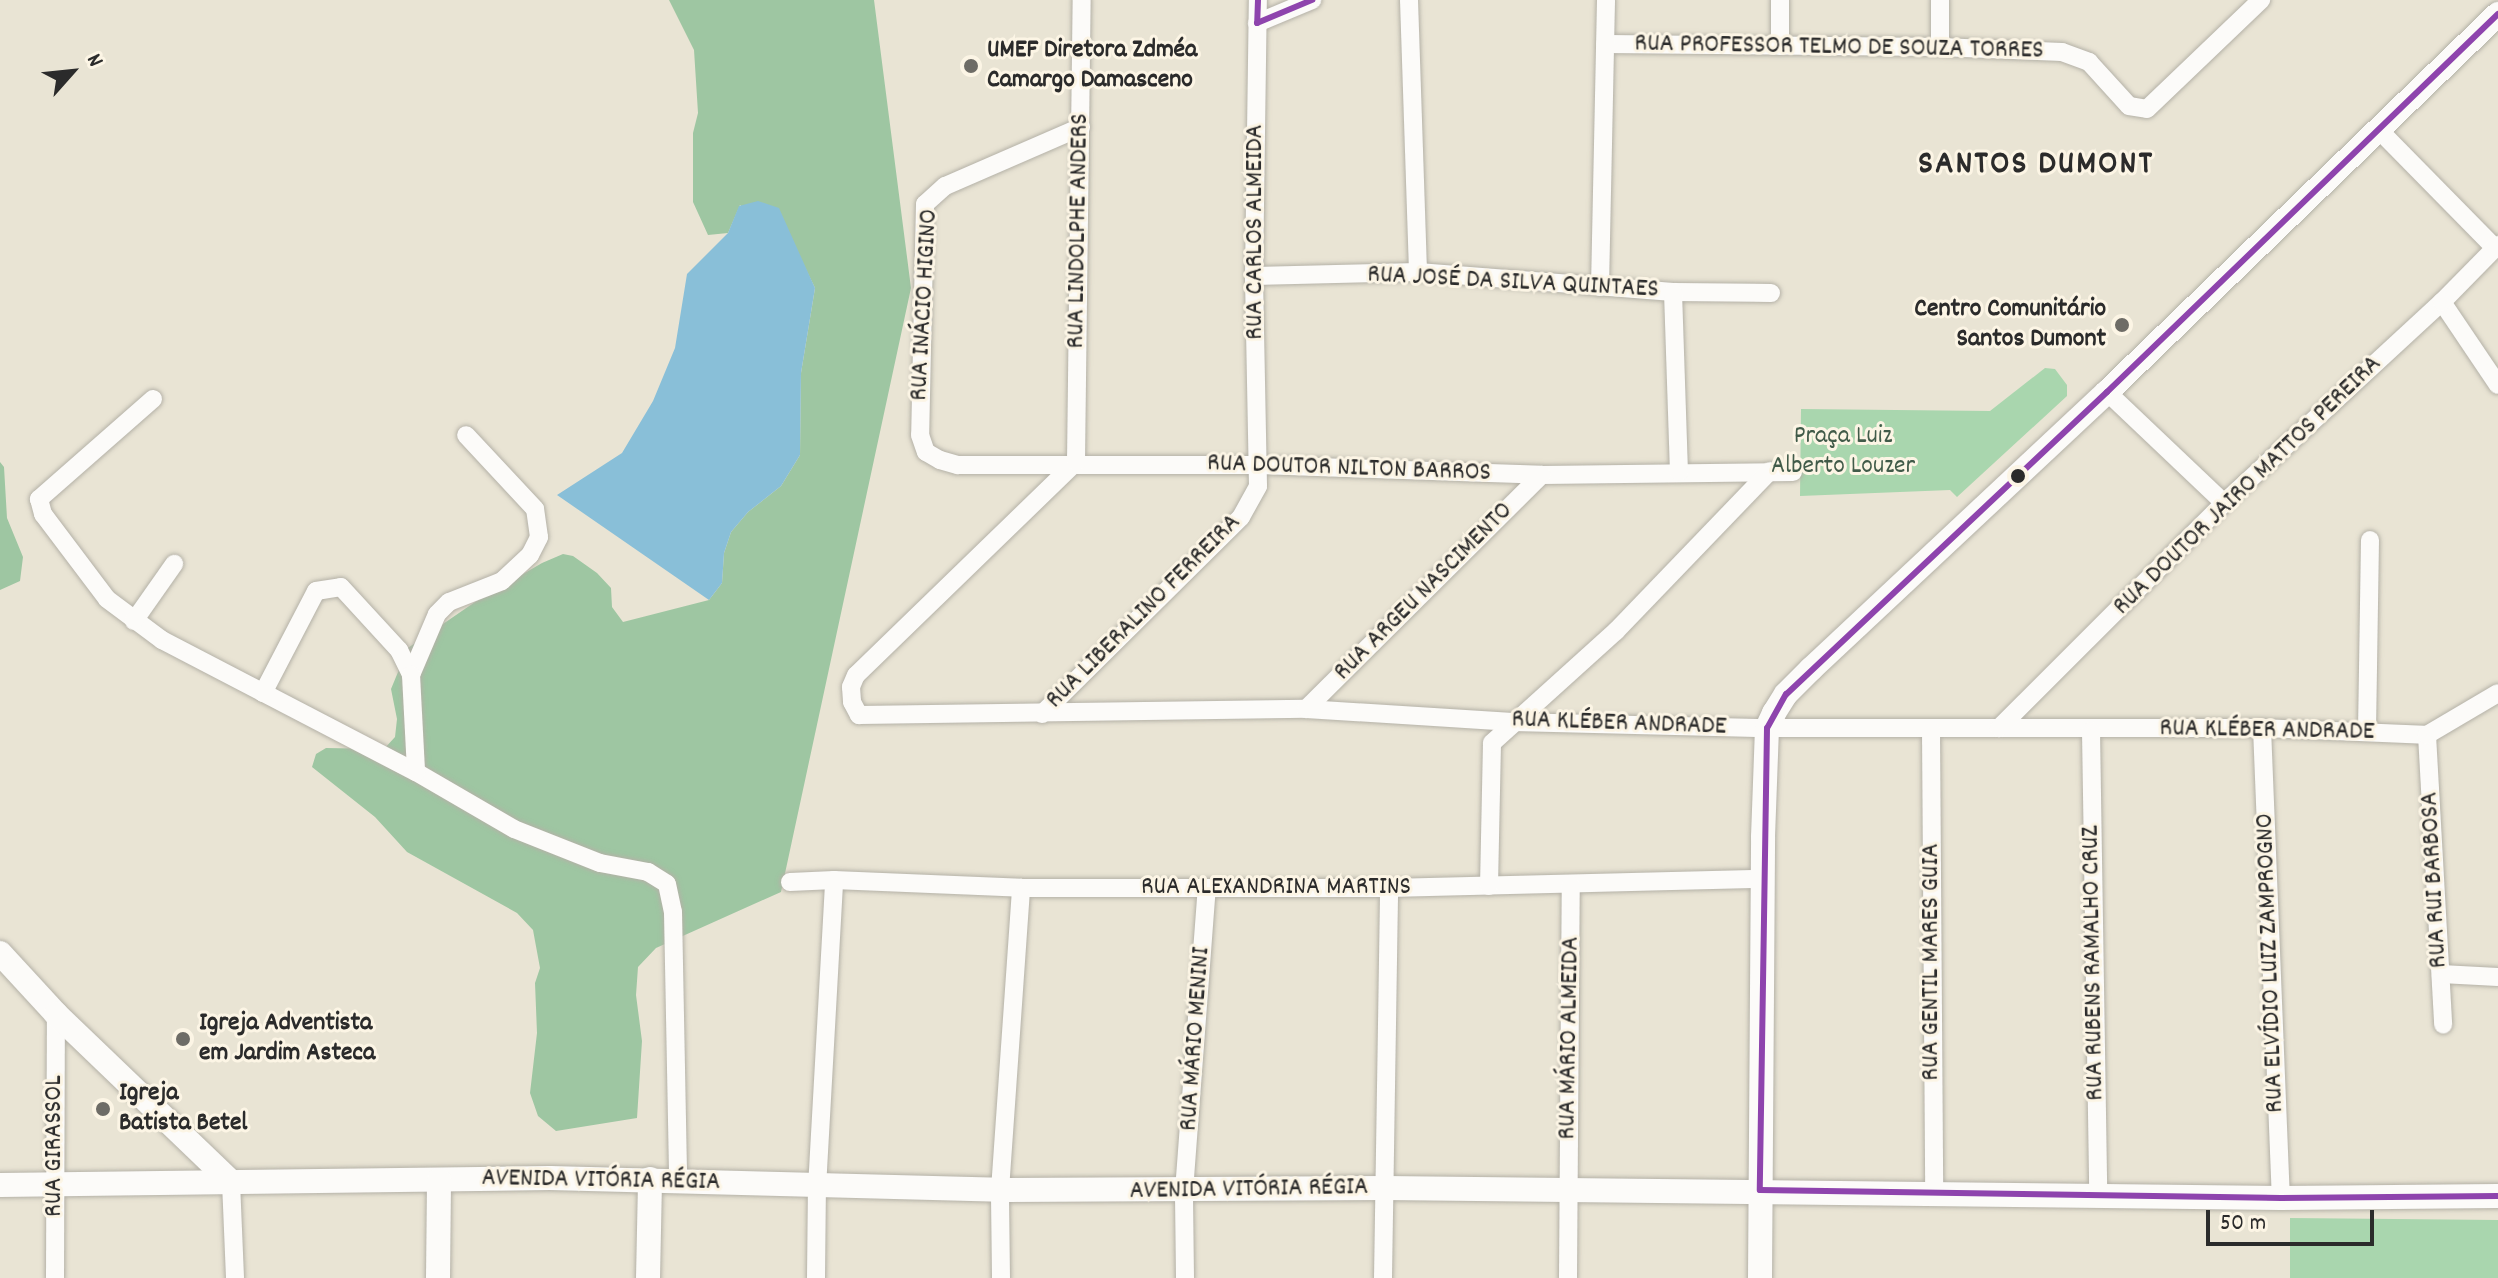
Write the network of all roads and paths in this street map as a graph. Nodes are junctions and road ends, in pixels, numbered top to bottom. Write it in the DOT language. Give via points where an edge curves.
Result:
graph roads {
  1 [pos="1082,0"];
  2 [pos="1258,0"];
  3 [pos="1312,0"];
  4 [pos="1409,0"];
  5 [pos="1606,0"];
  6 [pos="1780,0"];
  7 [pos="1940,0"];
  8 [pos="2261,0"];
  9 [pos="2498,14"];
  10 [pos="1257,23"];
  11 [pos="1605,44"];
  12 [pos="1780,46"];
  13 [pos="1940,47"];
  14 [pos="1081,127"];
  15 [pos="2380,131"];
  16 [pos="2496,247"];
  17 [pos="1418,272"];
  18 [pos="1254,276"];
  19 [pos="1600,287"];
  20 [pos="1673,292"];
  21 [pos="1771,293"];
  22 [pos="2442,302"];
  23 [pos="2498,385"];
  24 [pos="2107,392"];
  25 [pos="153,399"];
  26 [pos="466,435"];
  27 [pos="920,435"];
  28 [pos="1076,462"];
  29 [pos="1260,465"];
  30 [pos="1770,471"];
  31 [pos="1679,472"];
  32 [pos="1793,472"];
  33 [pos="1542,475"];
  34 [pos="2224,503"];
  35 [pos="2370,540"];
  36 [pos="174,564"];
  37 [pos="134,621"];
  38 [pos="411,675"];
  39 [pos="263,693"];
  40 [pos="2498,693"];
  41 [pos="1306,709"];
  42 [pos="1042,714"];
  43 [pos="1513,722"];
  44 [pos="1767,728"];
  45 [pos="1999,728"];
  46 [pos="2262,728"];
  47 [pos="1931,731"];
  48 [pos="2091,731"];
  49 [pos="2367,731"];
  50 [pos="2427,735"];
  51 [pos="416,772"];
  52 [pos="1763,879"];
  53 [pos="834,880"];
  54 [pos="790,882"];
  55 [pos="1571,885"];
  56 [pos="1489,886"];
  57 [pos="1021,888"];
  58 [pos="1207,888"];
  59 [pos="1389,888"];
  60 [pos="0,953"];
  61 [pos="2441,974"];
  62 [pos="2498,977"];
  63 [pos="56,1014"];
  64 [pos="2443,1025"];
  65 [pos="650,1179"];
  66 [pos="678,1179"];
  67 [pos="439,1180"];
  68 [pos="231,1182"];
  69 [pos="0,1185"];
  70 [pos="55,1185"];
  71 [pos="817,1188"];
  72 [pos="1385,1188"];
  73 [pos="1000,1190"];
  74 [pos="1760,1190"];
  75 [pos="1184,1191"];
  76 [pos="1568,1192"];
  77 [pos="1934,1192"];
  78 [pos="2098,1195"];
  79 [pos="2498,1196"];
  80 [pos="2281,1198"];
  81 [pos="55,1278"];
  82 [pos="235,1278"];
  83 [pos="438,1278"];
  84 [pos="648,1278"];
  85 [pos="816,1278"];
  86 [pos="1001,1278"];
  87 [pos="1185,1278"];
  88 [pos="1383,1278"];
  89 [pos="1568,1278"];
  90 [pos="1760,1278"];
  1 -- 14 [label="street, RUA LINDOLPHE ANDERS"];
  2 -- 10 [label="street, RUA CARLOS ALMEIDA"];
  3 -- 10 [label="street"];
  4 -- 17 [label="street"];
  5 -- 11 [label="street"];
  6 -- 12 [label="street"];
  7 -- 13 [label="street"];
  8 -- 13 [label="street, RUA PROFESSOR TELMO DE SOUZA TORRES" via="2147,109 2129,106 2076,55"];
  9 -- 15 [label="street"];
  10 -- 18 [label="street, RUA CARLOS ALMEIDA"];
  11 -- 12 [label="street, RUA PROFESSOR TELMO DE SOUZA TORRES"];
  11 -- 19 [label="street"];
  12 -- 13 [label="street, RUA PROFESSOR TELMO DE SOUZA TORRES"];
  14 -- 27 [label="street, RUA INÁCIO HIGINO" via="945,186 925,204"];
  14 -- 28 [label="street, RUA LINDOLPHE ANDERS"];
  15 -- 16 [label="street"];
  15 -- 24 [label="street"];
  16 -- 22 [label="street, RUA DOUTOR JAIRO MATTOS PEREIRA"];
  17 -- 18 [label="street, RUA JOSÉ DA SILVA QUINTAES"];
  17 -- 19 [label="street, RUA JOSÉ DA SILVA QUINTAES"];
  18 -- 29 [label="street, RUA CARLOS ALMEIDA"];
  19 -- 20 [label="street, RUA JOSÉ DA SILVA QUINTAES"];
  20 -- 21 [label="street, RUA JOSÉ DA SILVA QUINTAES"];
  20 -- 31 [label="street"];
  22 -- 23 [label="street"];
  22 -- 34 [label="street, RUA DOUTOR JAIRO MATTOS PEREIRA"];
  24 -- 34 [label="street"];
  24 -- 44 [label="street" via="1803,677 1786,694"];
  25 -- 37 [label="street" via="39,499 43,514 107,599"];
  26 -- 38 [label="street" via="535,509 539,537 525,561 502,581 449,602 437,614"];
  27 -- 28 [label="street, RUA DOUTOR NILTON BARROS" via="926,452 958,465"];
  28 -- 29 [label="street, RUA DOUTOR NILTON BARROS"];
  28 -- 42 [label="street, RUA KLÉBER ANDRADE" via="856,675 851,687 859,715"];
  29 -- 33 [label="street, RUA DOUTOR NILTON BARROS"];
  29 -- 42 [label="street, RUA LIBERALINO FERREIRA" via="1253,500 1241,517"];
  30 -- 31 [label="street, RUA DOUTOR NILTON BARROS"];
  30 -- 32 [label="street, RUA DOUTOR NILTON BARROS"];
  30 -- 43 [label="street" via="1616,631"];
  31 -- 33 [label="street, RUA DOUTOR NILTON BARROS"];
  33 -- 41 [label="street, RUA ARGEU NASCIMENTO"];
  34 -- 45 [label="street, RUA DOUTOR JAIRO MATTOS PEREIRA"];
  35 -- 49 [label="street"];
  36 -- 37 [label="street"];
  37 -- 39 [label="street"];
  38 -- 39 [label="street" via="399,650 341,587 331,586 310,599"];
  38 -- 51 [label="street"];
  39 -- 51 [label="street"];
  40 -- 50 [label="street"];
  41 -- 42 [label="street, RUA KLÉBER ANDRADE"];
  41 -- 43 [label="street, RUA KLÉBER ANDRADE"];
  43 -- 44 [label="street, RUA KLÉBER ANDRADE"];
  43 -- 56 [label="street" via="1492,743 1489,757"];
  44 -- 47 [label="street, RUA KLÉBER ANDRADE"];
  44 -- 52 [label="street"];
  45 -- 47 [label="street, RUA KLÉBER ANDRADE"];
  45 -- 48 [label="street, RUA KLÉBER ANDRADE"];
  46 -- 48 [label="street, RUA KLÉBER ANDRADE"];
  46 -- 49 [label="street, RUA KLÉBER ANDRADE"];
  46 -- 80 [label="street, RUA ELVÍDIO LUIZ ZAMPROGNO"];
  47 -- 77 [label="street, RUA GENTIL MARES GUIA"];
  48 -- 78 [label="street, RUA RUBENS RAMALHO CRUZ"];
  49 -- 50 [label="street, RUA KLÉBER ANDRADE"];
  50 -- 61 [label="street, RUA RUI BARBOSA"];
  51 -- 66 [label="street" via="514,829 600,863 648,872 667,884 673,912"];
  52 -- 55 [label="street, RUA ALEXANDRINA MARTINS"];
  52 -- 74 [label="street"];
  53 -- 54 [label="street, RUA ALEXANDRINA MARTINS"];
  53 -- 57 [label="street, RUA ALEXANDRINA MARTINS"];
  53 -- 71 [label="street"];
  55 -- 56 [label="street, RUA ALEXANDRINA MARTINS"];
  55 -- 76 [label="street, RUA MÁRIO ALMEIDA"];
  56 -- 59 [label="street, RUA ALEXANDRINA MARTINS"];
  57 -- 58 [label="street, RUA ALEXANDRINA MARTINS"];
  57 -- 73 [label="street"];
  58 -- 59 [label="street, RUA ALEXANDRINA MARTINS"];
  58 -- 75 [label="street, RUA MÁRIO MENINI"];
  59 -- 72 [label="street"];
  60 -- 63 [label="street"];
  61 -- 62 [label="street"];
  61 -- 64 [label="street, RUA RUI BARBOSA"];
  63 -- 68 [label="street"];
  63 -- 70 [label="street, RUA GIRASSOL"];
  65 -- 66 [label="street, AVENIDA VITÓRIA RÉGIA"];
  65 -- 67 [label="street, AVENIDA VITÓRIA RÉGIA"];
  65 -- 84 [label="street"];
  66 -- 71 [label="street, AVENIDA VITÓRIA RÉGIA"];
  67 -- 68 [label="street, AVENIDA VITÓRIA RÉGIA"];
  67 -- 83 [label="street"];
  68 -- 70 [label="street, AVENIDA VITÓRIA RÉGIA"];
  68 -- 82 [label="street"];
  69 -- 70 [label="street, AVENIDA VITÓRIA RÉGIA"];
  70 -- 81 [label="street, RUA GIRASSOL"];
  71 -- 73 [label="street, AVENIDA VITÓRIA RÉGIA"];
  71 -- 85 [label="street"];
  72 -- 75 [label="street, AVENIDA VITÓRIA RÉGIA"];
  72 -- 76 [label="street, AVENIDA VITÓRIA RÉGIA"];
  72 -- 88 [label="street"];
  73 -- 75 [label="street, AVENIDA VITÓRIA RÉGIA"];
  73 -- 86 [label="street"];
  74 -- 76 [label="street, AVENIDA VITÓRIA RÉGIA"];
  74 -- 77 [label="street, AVENIDA VITÓRIA RÉGIA"];
  74 -- 90 [label="street"];
  75 -- 87 [label="street, RUA MÁRIO MENINI"];
  76 -- 89 [label="street, RUA MÁRIO ALMEIDA"];
  77 -- 78 [label="street, AVENIDA VITÓRIA RÉGIA"];
  78 -- 80 [label="street, AVENIDA VITÓRIA RÉGIA"];
  79 -- 80 [label="street, AVENIDA VITÓRIA RÉGIA"];
}
